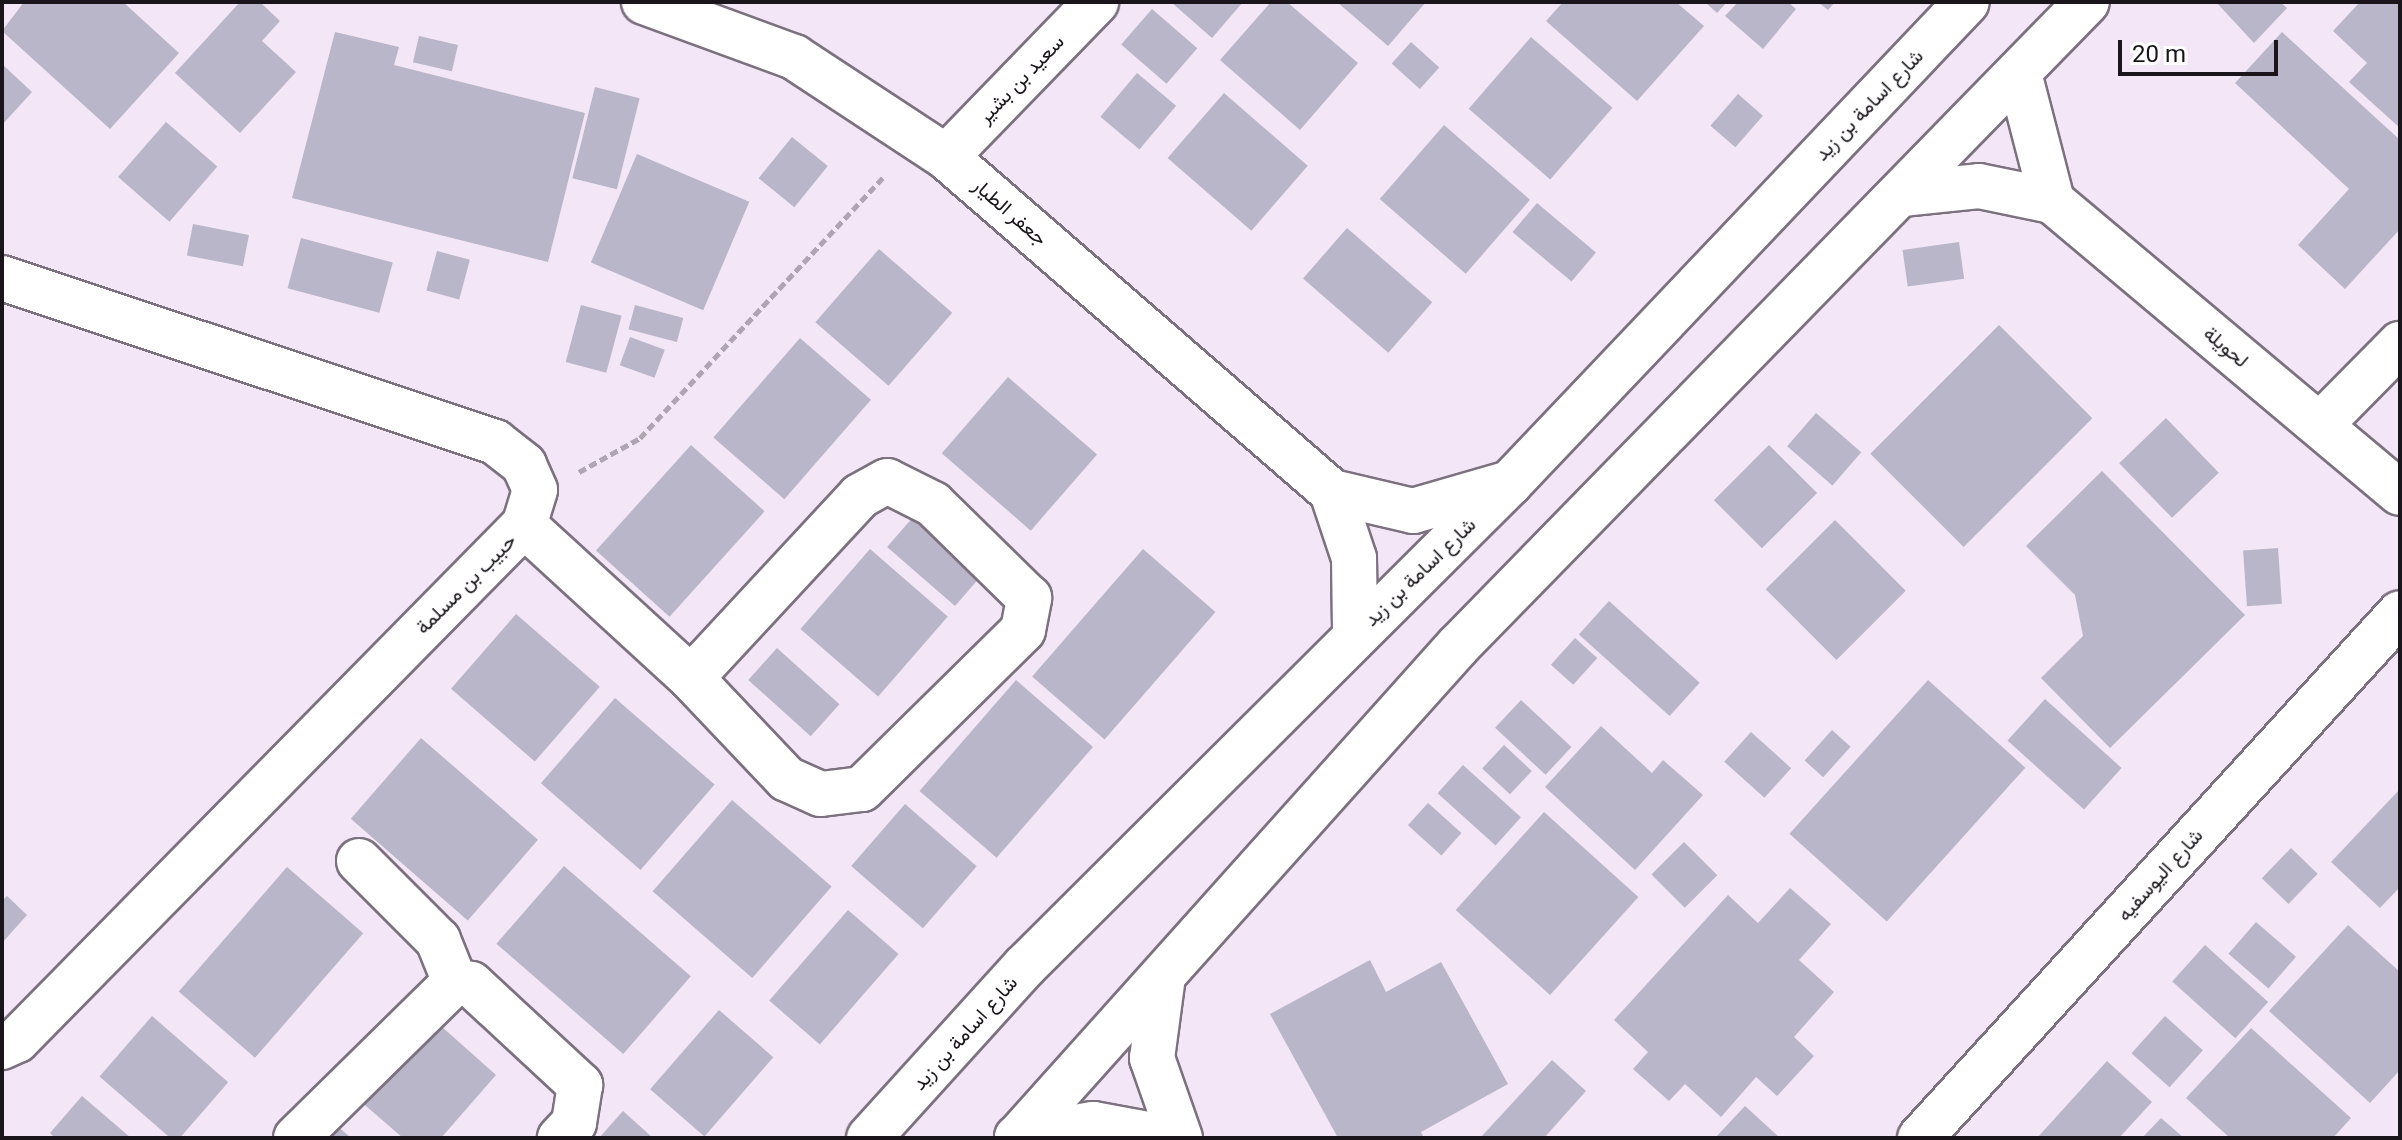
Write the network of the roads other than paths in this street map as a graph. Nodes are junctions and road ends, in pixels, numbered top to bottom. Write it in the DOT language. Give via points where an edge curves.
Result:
graph roads {
  1 [pos="644,2"];
  2 [pos="1096,2"];
  3 [pos="1967,2"];
  4 [pos="2087,2"];
  5 [pos="2019,73"];
  6 [pos="932,148"];
  7 [pos="1902,194"];
  8 [pos="2052,201"];
  9 [pos="2,278"];
  10 [pos="2400,344"];
  11 [pos="2320,425"];
  12 [pos="1510,483"];
  13 [pos="1332,492"];
  14 [pos="2400,493"];
  15 [pos="529,507"];
  16 [pos="2400,613"];
  17 [pos="1355,634"];
  18 [pos="691,678"];
  19 [pos="359,861"];
  20 [pos="1163,976"];
  21 [pos="455,982"];
  22 [pos="2,1047"];
  23 [pos="296,1138"];
  24 [pos="560,1138"];
  25 [pos="869,1138"];
  26 [pos="1017,1138"];
  27 [pos="1169,1138"];
  28 [pos="1180,1138"];
  29 [pos="1920,1138"];
  1 -- 6 [label="street, جعفر الطيار" via="794,57"];
  2 -- 6 [label="street, سعيد بن بشير"];
  3 -- 12 [label="street, شارع اسامة بن زيد"];
  4 -- 5 [label="street"];
  5 -- 7 [label="street"];
  5 -- 8 [label="street"];
  6 -- 13 [label="street, جعفر الطيار"];
  7 -- 8 [label="street, لحويلة" via="1979,186"];
  7 -- 20 [label="street" via="1458,646"];
  8 -- 11 [label="street, لحويلة"];
  9 -- 15 [label="street" via="495,442 524,465"];
  10 -- 11 [label="street"];
  11 -- 14 [label="street, لحويلة"];
  12 -- 13 [label="street, جعفر الطيار" via="1413,511"];
  12 -- 17 [label="street, شارع اسامة بن زيد"];
  13 -- 17 [label="street" via="1354,558"];
  15 -- 18 [label="street"];
  15 -- 22 [label="street, حبيب بن مسلمة" via="17,1040"];
  16 -- 29 [label="street, شارع اليوسفيه"];
  17 -- 25 [label="street, شارع اسامة بن زيد" via="1024,967"];
  18 -- 18 [label="street" via="787,779 821,794 862,789 1023,630 1029,598 933,504 887,481 860,496"];
  19 -- 21 [label="street" via="438,940"];
  20 -- 26 [label="street"];
  20 -- 28 [label="street" via="1152,1058"];
  21 -- 23 [label="street"];
  21 -- 24 [label="street" via="471,984 580,1085 574,1123"];
  26 -- 27 [label="street" via="1093,1124"];
}
